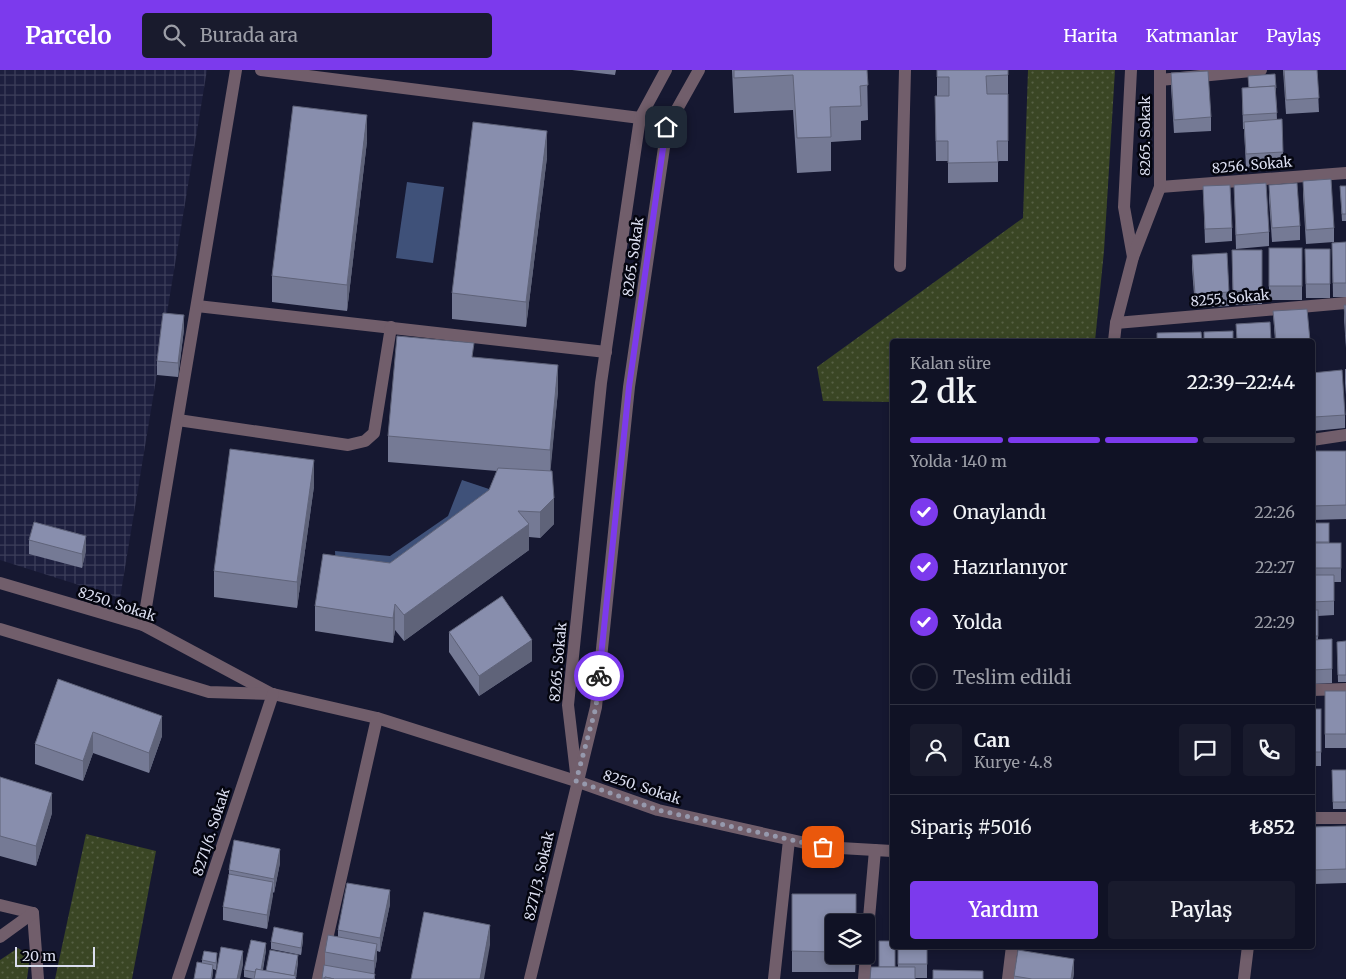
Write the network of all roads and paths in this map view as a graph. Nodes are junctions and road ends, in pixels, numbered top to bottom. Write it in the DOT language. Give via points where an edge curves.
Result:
graph roads {
  1 [pos="236,70"];
  2 [pos="261,70"];
  3 [pos="666,70"];
  4 [pos="699,70"];
  5 [pos="905,70"];
  6 [pos="1131,70"];
  7 [pos="1261,70"];
  8 [pos="1160,75"];
  9 [pos="640,118"];
  10 [pos="1346,172"];
  11 [pos="1160,188"];
  12 [pos="1133,257"];
  13 [pos="900,266"];
  14 [pos="1346,303"];
  15 [pos="197,306"];
  16 [pos="1116,323"];
  17 [pos="392,328"];
  18 [pos="1114,339"];
  19 [pos="606,352"];
  20 [pos="178,420"];
  21 [pos="1346,435"];
  22 [pos="1315,440"];
  23 [pos="0,583"];
  24 [pos="143,625"];
  25 [pos="0,629"];
  26 [pos="1346,689"];
  27 [pos="1315,690"];
  28 [pos="272,694"];
  29 [pos="377,718"];
  30 [pos="576,781"];
  31 [pos="1315,818"];
  32 [pos="1346,818"];
  33 [pos="789,840"];
  34 [pos="875,850"];
  35 [pos="890,851"];
  36 [pos="0,906"];
  37 [pos="33,913"];
  38 [pos="869,914"];
  39 [pos="0,937"];
  40 [pos="1012,949"];
  41 [pos="1248,949"];
  42 [pos="865,964"];
  43 [pos="38,979"];
  44 [pos="178,979"];
  45 [pos="318,979"];
  46 [pos="530,979"];
  47 [pos="774,979"];
  48 [pos="864,979"];
  49 [pos="1008,979"];
  50 [pos="1244,979"];
  1 -- 15 [label="street"];
  2 -- 9 [label="street"];
  3 -- 9 [label="street, 8265. Sokak"];
  4 -- 30 [label="street, 8265. Sokak" via="666,127 629,387 596,707"];
  5 -- 13 [label="street"];
  6 -- 12 [label="street, 8265. Sokak" via="1124,207"];
  7 -- 8 [label="street"];
  8 -- 11 [label="street, 8265. Sokak"];
  9 -- 19 [label="street, 8265. Sokak"];
  10 -- 11 [label="street, 8256. Sokak"];
  11 -- 12 [label="street, 8265. Sokak"];
  12 -- 16 [label="street, 8265. Sokak"];
  14 -- 16 [label="street, 8255. Sokak"];
  15 -- 17 [label="street"];
  15 -- 20 [label="street"];
  16 -- 18 [label="street, 8265. Sokak"];
  17 -- 19 [label="street"];
  17 -- 20 [label="street" via="374,433 365,441 348,445"];
  19 -- 30 [label="street, 8265. Sokak" via="568,705"];
  20 -- 24 [label="street"];
  21 -- 22 [label="street"];
  23 -- 24 [label="street, 8250. Sokak"];
  24 -- 28 [label="street, 8250. Sokak"];
  25 -- 28 [label="street, 8250. Sokak" via="209,692"];
  26 -- 27 [label="street"];
  28 -- 29 [label="street, 8250. Sokak"];
  28 -- 44 [label="street, 8271/6. Sokak"];
  29 -- 30 [label="street, 8250. Sokak"];
  29 -- 45 [label="street"];
  30 -- 33 [label="street, 8250. Sokak" via="658,810"];
  30 -- 46 [label="street, 8271/3. Sokak"];
  31 -- 32 [label="street"];
  33 -- 34 [label="street, 8250. Sokak" via="823,847"];
  33 -- 47 [label="street"];
  34 -- 35 [label="street, 8250. Sokak"];
  34 -- 38 [label="street"];
  36 -- 37 [label="street"];
  37 -- 39 [label="street"];
  37 -- 43 [label="street"];
  40 -- 49 [label="street"];
  41 -- 50 [label="street"];
  42 -- 48 [label="street"];
}
